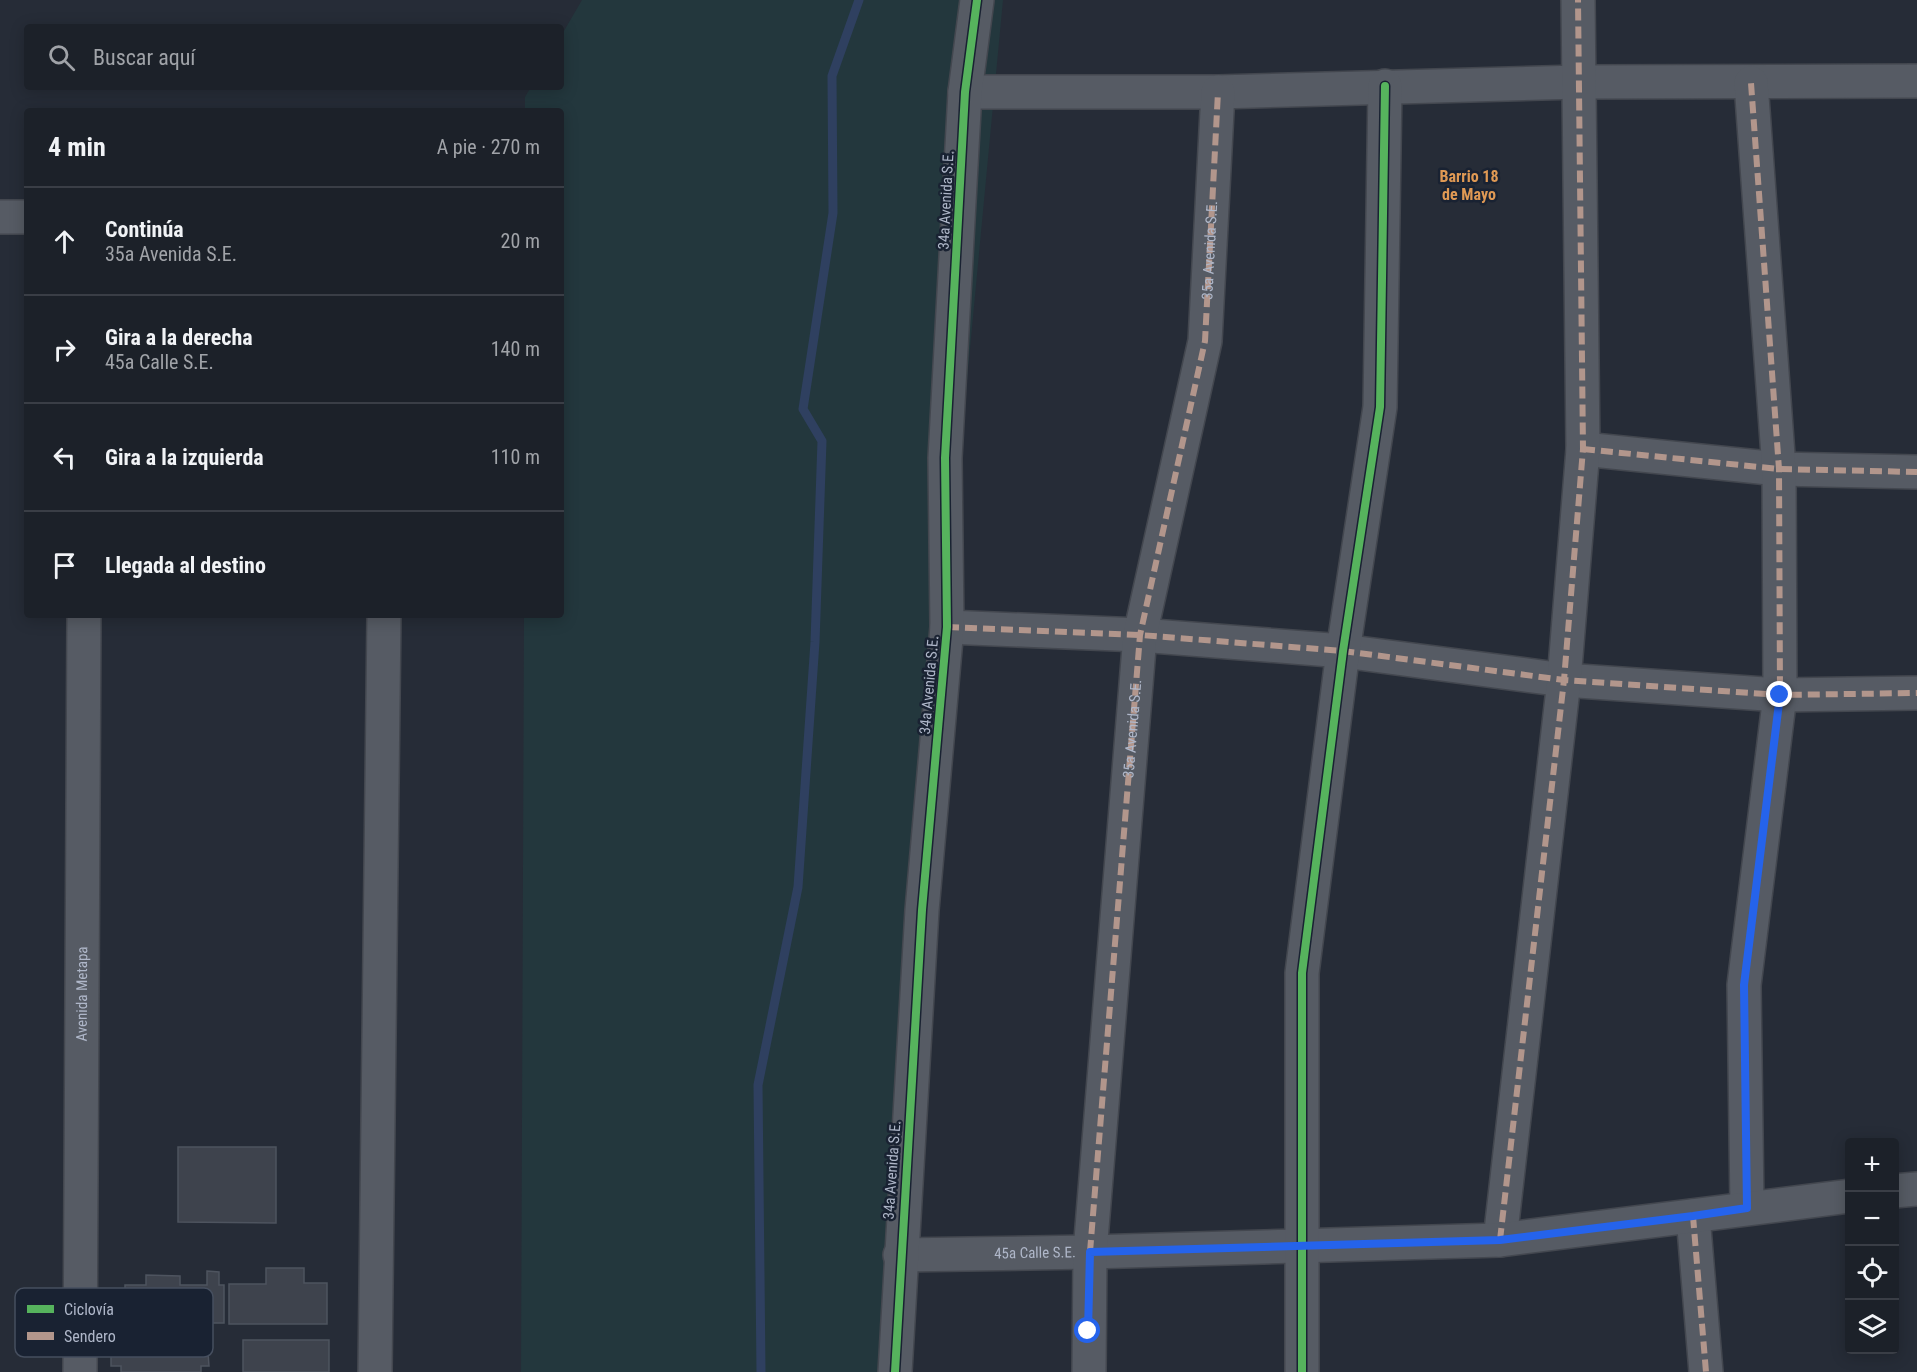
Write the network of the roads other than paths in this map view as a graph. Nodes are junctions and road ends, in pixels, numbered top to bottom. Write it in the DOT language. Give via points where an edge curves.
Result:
graph roads {
  1 [pos="977,0"];
  2 [pos="1578,0"];
  3 [pos="1917,81"];
  4 [pos="1579,82"];
  5 [pos="1751,83"];
  6 [pos="1385,86"];
  7 [pos="965,92"];
  8 [pos="1218,92"];
  9 [pos="0,217"];
  10 [pos="24,217"];
  11 [pos="1583,449"];
  12 [pos="1779,469"];
  13 [pos="1917,472"];
  14 [pos="84,618"];
  15 [pos="384,618"];
  16 [pos="947,627"];
  17 [pos="1140,635"];
  18 [pos="1343,651"];
  19 [pos="1564,680"];
  20 [pos="1917,693"];
  21 [pos="1780,695"];
  22 [pos="1917,1189"];
  23 [pos="1899,1191"];
  24 [pos="1845,1197"];
  25 [pos="1747,1208"];
  26 [pos="1693,1216"];
  27 [pos="1500,1240"];
  28 [pos="1300,1247"];
  29 [pos="1090,1252"];
  30 [pos="900,1255"];
  31 [pos="80,1288"];
  32 [pos="80,1357"];
  33 [pos="80,1372"];
  34 [pos="375,1372"];
  35 [pos="895,1372"];
  36 [pos="1089,1372"];
  37 [pos="1302,1372"];
  38 [pos="1706,1372"];
  1 -- 7 [label="street, 34a Avenida S.E."];
  2 -- 4 [label="street"];
  3 -- 5 [label="street"];
  4 -- 5 [label="street"];
  4 -- 6 [label="street"];
  4 -- 11 [label="street"];
  5 -- 12 [label="street"];
  6 -- 8 [label="street"];
  6 -- 18 [label="street" via="1380,407"];
  7 -- 8 [label="street"];
  7 -- 16 [label="street, 34a Avenida S.E." via="945,458"];
  8 -- 17 [label="street, 35a Avenida S.E." via="1205,341"];
  9 -- 10 [label="street"];
  11 -- 12 [label="street"];
  11 -- 19 [label="street"];
  12 -- 13 [label="street"];
  12 -- 21 [label="street"];
  14 -- 31 [label="street, Avenida Metapa"];
  15 -- 34 [label="street"];
  16 -- 17 [label="street"];
  16 -- 30 [label="street, 34a Avenida S.E." via="922,910"];
  17 -- 18 [label="street"];
  17 -- 29 [label="street, 35a Avenida S.E."];
  18 -- 19 [label="street"];
  18 -- 28 [label="street" via="1302,973"];
  19 -- 21 [label="street"];
  19 -- 27 [label="street"];
  20 -- 21 [label="street"];
  21 -- 25 [label="street" via="1744,985"];
  22 -- 23 [label="street"];
  24 -- 25 [label="street, 45a Calle S.E."];
  25 -- 26 [label="street, 45a Calle S.E."];
  26 -- 27 [label="street, 45a Calle S.E."];
  26 -- 38 [label="street"];
  27 -- 28 [label="street, 45a Calle S.E."];
  28 -- 29 [label="street, 45a Calle S.E."];
  28 -- 37 [label="street"];
  29 -- 30 [label="street, 45a Calle S.E."];
  29 -- 36 [label="street, 35a Avenida S.E."];
  30 -- 35 [label="street, 34a Avenida S.E."];
  32 -- 33 [label="street, Avenida Metapa"];
}
